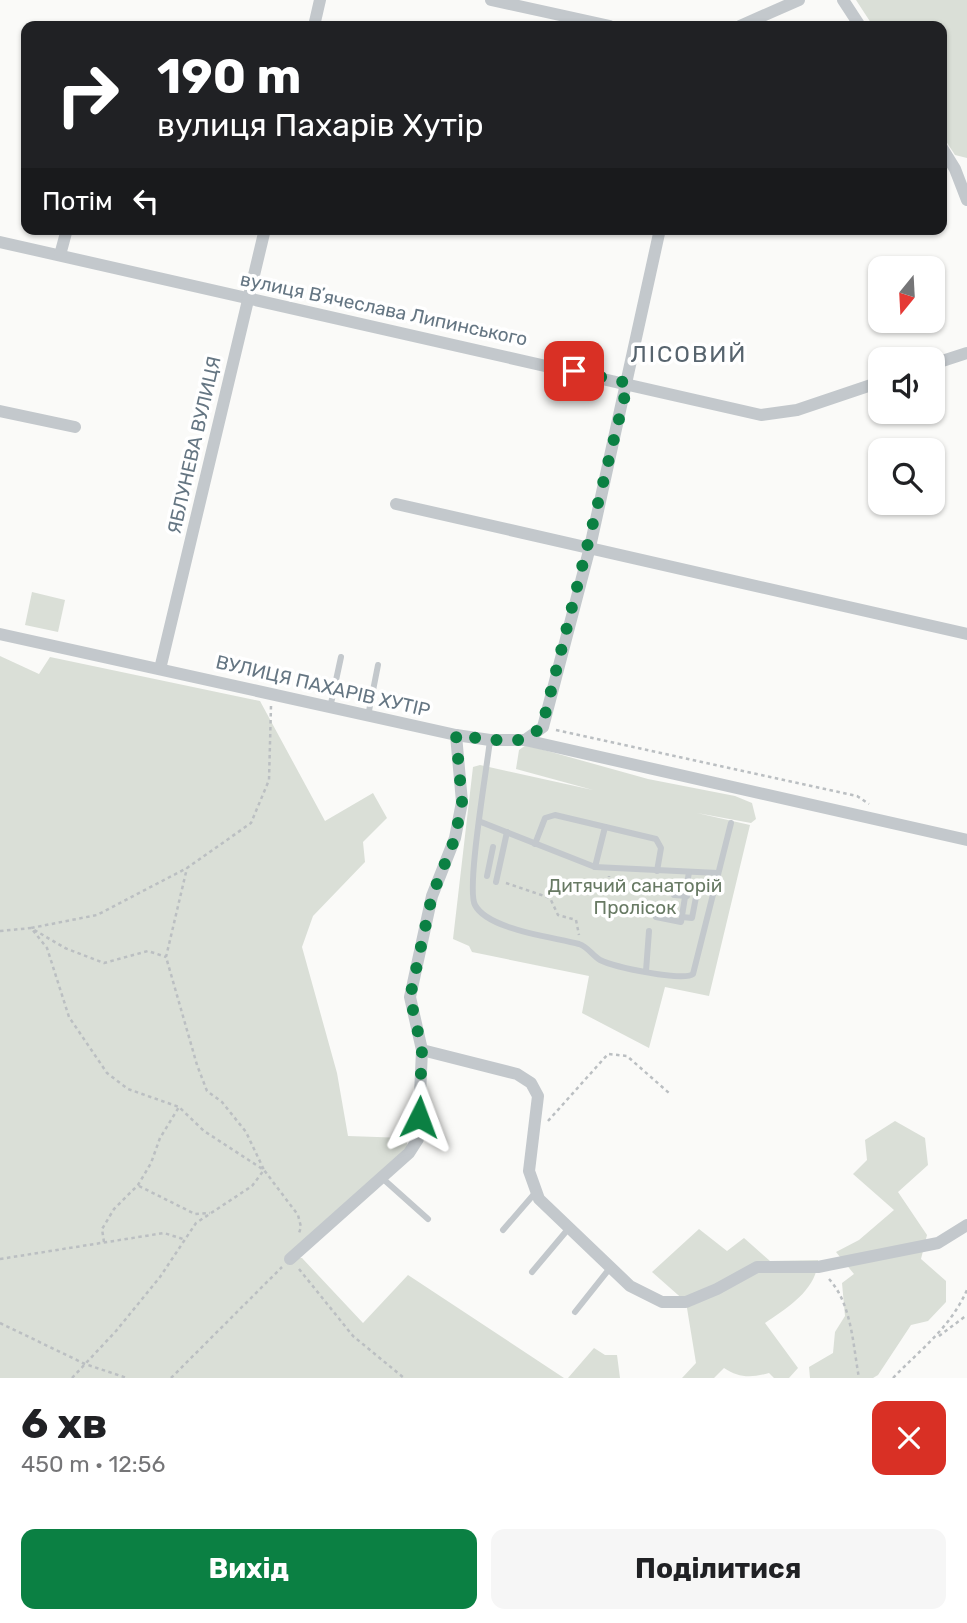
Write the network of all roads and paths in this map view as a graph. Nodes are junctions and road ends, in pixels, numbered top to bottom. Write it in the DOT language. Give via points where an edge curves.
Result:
graph roads {
  1 [pos="320,0"];
  2 [pos="491,0"];
  3 [pos="799,0"];
  4 [pos="843,0"];
  5 [pos="315,21"];
  6 [pos="587,21"];
  7 [pos="751,21"];
  8 [pos="857,21"];
  9 [pos="947,153"];
  10 [pos="961,166"];
  11 [pos="967,200"];
  12 [pos="65,235"];
  13 [pos="264,235"];
  14 [pos="659,235"];
  15 [pos="0,242"];
  16 [pos="60,256"];
  17 [pos="248,300"];
  18 [pos="967,353"];
  19 [pos="945,360"];
  20 [pos="628,383"];
  21 [pos="868,386"];
  22 [pos="0,411"];
  23 [pos="75,427"];
  24 [pos="396,504"];
  25 [pos="590,547"];
  26 [pos="0,634"];
  27 [pos="967,634"];
  28 [pos="341,657"];
  29 [pos="378,665"];
  30 [pos="160,669"];
  31 [pos="272,694"];
  32 [pos="330,708"];
  33 [pos="368,716"];
  34 [pos="542,727"];
  35 [pos="456,735"];
  36 [pos="490,740"];
  37 [pos="525,740"];
  38 [pos="877,809"];
  39 [pos="481,822"];
  40 [pos="731,823"];
  41 [pos="605,827"];
  42 [pos="507,832"];
  43 [pos="967,840"];
  44 [pos="535,844"];
  45 [pos="502,855"];
  46 [pos="511,858"];
  47 [pos="595,867"];
  48 [pos="187,868"];
  49 [pos="657,871"];
  50 [pos="690,872"];
  51 [pos="718,873"];
  52 [pos="499,875"];
  53 [pos="674,895"];
  54 [pos="685,895"];
  55 [pos="674,908"];
  56 [pos="683,909"];
  57 [pos="656,917"];
  58 [pos="682,917"];
  59 [pos="32,928"];
  60 [pos="0,931"];
  61 [pos="649,931"];
  62 [pos="580,944"];
  63 [pos="166,957"];
  64 [pos="646,971"];
  65 [pos="422,1050"];
  66 [pos="669,1093"];
  67 [pos="179,1107"];
  68 [pos="533,1138"];
  69 [pos="264,1170"];
  70 [pos="381,1177"];
  71 [pos="138,1185"];
  72 [pos="537,1192"];
  73 [pos="213,1213"];
  74 [pos="428,1219"];
  75 [pos="967,1225"];
  76 [pos="569,1228"];
  77 [pos="503,1230"];
  78 [pos="298,1238"];
  79 [pos="184,1239"];
  80 [pos="104,1242"];
  81 [pos="0,1259"];
  82 [pos="290,1259"];
  83 [pos="818,1267"];
  84 [pos="610,1268"];
  85 [pos="532,1272"];
  86 [pos="967,1290"];
  87 [pos="575,1312"];
  88 [pos="967,1315"];
  89 [pos="0,1323"];
  90 [pos="936,1338"];
  91 [pos="85,1364"];
  92 [pos="72,1378"];
  93 [pos="127,1378"];
  94 [pos="171,1378"];
  95 [pos="404,1378"];
  96 [pos="859,1378"];
  97 [pos="892,1378"];
  1 -- 5 [label="street"];
  2 -- 6 [label="street"];
  3 -- 7 [label="street"];
  4 -- 8 [label="street"];
  9 -- 10 [label="street"];
  10 -- 11 [label="street"];
  12 -- 16 [label="street"];
  13 -- 17 [label="street, ЯБЛУНЕВА ВУЛИЦЯ"];
  14 -- 20 [label="street"];
  15 -- 16 [label="street, вулиця Вʼячеслава Липинського"];
  16 -- 17 [label="street, вулиця Вʼячеслава Липинського"];
  17 -- 20 [label="street, вулиця Вʼячеслава Липинського"];
  17 -- 30 [label="street, ЯБЛУНЕВА ВУЛИЦЯ"];
  18 -- 19 [label="street"];
  20 -- 21 [label="street, вулиця Вʼячеслава Липинського" via="761,415 797,410"];
  20 -- 25 [label="street"];
  22 -- 23 [label="street"];
  24 -- 25 [label="street"];
  25 -- 27 [label="street"];
  25 -- 34 [label="street"];
  26 -- 30 [label="street, ВУЛИЦЯ ПАХАРІВ ХУТІР"];
  28 -- 32 [label="lane"];
  29 -- 33 [label="lane"];
  30 -- 31 [label="street, ВУЛИЦЯ ПАХАРІВ ХУТІР"];
  31 -- 32 [label="street, ВУЛИЦЯ ПАХАРІВ ХУТІР"];
  31 -- 48 [label="path" via="269,780 251,823"];
  32 -- 33 [label="street, ВУЛИЦЯ ПАХАРІВ ХУТІР"];
  33 -- 35 [label="street, ВУЛИЦЯ ПАХАРІВ ХУТІР"];
  34 -- 37 [label="street"];
  34 -- 38 [label="path" via="857,796"];
  35 -- 36 [label="street, ВУЛИЦЯ ПАХАРІВ ХУТІР"];
  35 -- 65 [label="street" via="462,802 455,838 432,896 410,997"];
  36 -- 37 [label="street, ВУЛИЦЯ ПАХАРІВ ХУТІР"];
  36 -- 39 [label="lane"];
  37 -- 43 [label="street, ВУЛИЦЯ ПАХАРІВ ХУТІР"];
  39 -- 42 [label="lane"];
  39 -- 62 [label="lane" via="471,883 476,908 527,932"];
  40 -- 51 [label="lane"];
  41 -- 44 [label="lane" via="552,814 545,818"];
  41 -- 47 [label="lane"];
  41 -- 49 [label="lane" via="658,841"];
  42 -- 44 [label="lane"];
  42 -- 45 [label="lane"];
  44 -- 47 [label="lane"];
  45 -- 46 [label="lane"];
  45 -- 52 [label="lane"];
  45 -- 52 [label="lane" via="493,850 488,874"];
  47 -- 49 [label="lane"];
  48 -- 59 [label="path" via="97,915"];
  48 -- 63 [label="path"];
  49 -- 50 [label="lane"];
  50 -- 51 [label="lane"];
  50 -- 54 [label="lane"];
  51 -- 64 [label="lane" via="693,974 687,978"];
  52 -- 62 [label="path" via="550,898 558,915 576,920"];
  53 -- 54 [label="lane"];
  54 -- 56 [label="lane"];
  54 -- 58 [label="lane" via="696,894 692,918"];
  55 -- 56 [label="lane"];
  56 -- 58 [label="lane"];
  57 -- 58 [label="lane" via="681,922"];
  59 -- 60 [label="path"];
  59 -- 63 [label="path" via="104,963 148,951"];
  59 -- 67 [label="path" via="50,955 69,1017 107,1073 128,1089"];
  61 -- 64 [label="lane"];
  62 -- 64 [label="lane" via="601,960"];
  63 -- 69 [label="path" via="207,1091 246,1132"];
  65 -- 68 [label="street" via="517,1074 531,1083 538,1096"];
  65 -- 70 [label="street" via="418,1139"];
  66 -- 68 [label="path" via="626,1056 608,1054"];
  67 -- 69 [label="path" via="204,1131"];
  67 -- 71 [label="path"];
  68 -- 72 [label="street" via="529,1171"];
  69 -- 73 [label="path" via="252,1186"];
  69 -- 78 [label="path" via="298,1215"];
  70 -- 74 [label="lane"];
  70 -- 82 [label="street"];
  71 -- 73 [label="path" via="195,1214"];
  71 -- 80 [label="path" via="102,1229"];
  72 -- 76 [label="street"];
  72 -- 77 [label="lane"];
  73 -- 79 [label="path" via="196,1223"];
  75 -- 83 [label="street" via="938,1243"];
  76 -- 84 [label="street"];
  76 -- 85 [label="lane"];
  79 -- 80 [label="path" via="164,1233"];
  79 -- 91 [label="path" via="160,1277"];
  80 -- 81 [label="path"];
  82 -- 94 [label="path"];
  82 -- 95 [label="path" via="353,1336"];
  83 -- 84 [label="street" via="757,1267 686,1302 662,1302 630,1286"];
  83 -- 96 [label="path" via="837,1288 849,1320"];
  84 -- 87 [label="lane"];
  86 -- 90 [label="path"];
  88 -- 90 [label="path"];
  89 -- 91 [label="path"];
  90 -- 97 [label="path"];
  91 -- 92 [label="path"];
  91 -- 93 [label="path"];
}
